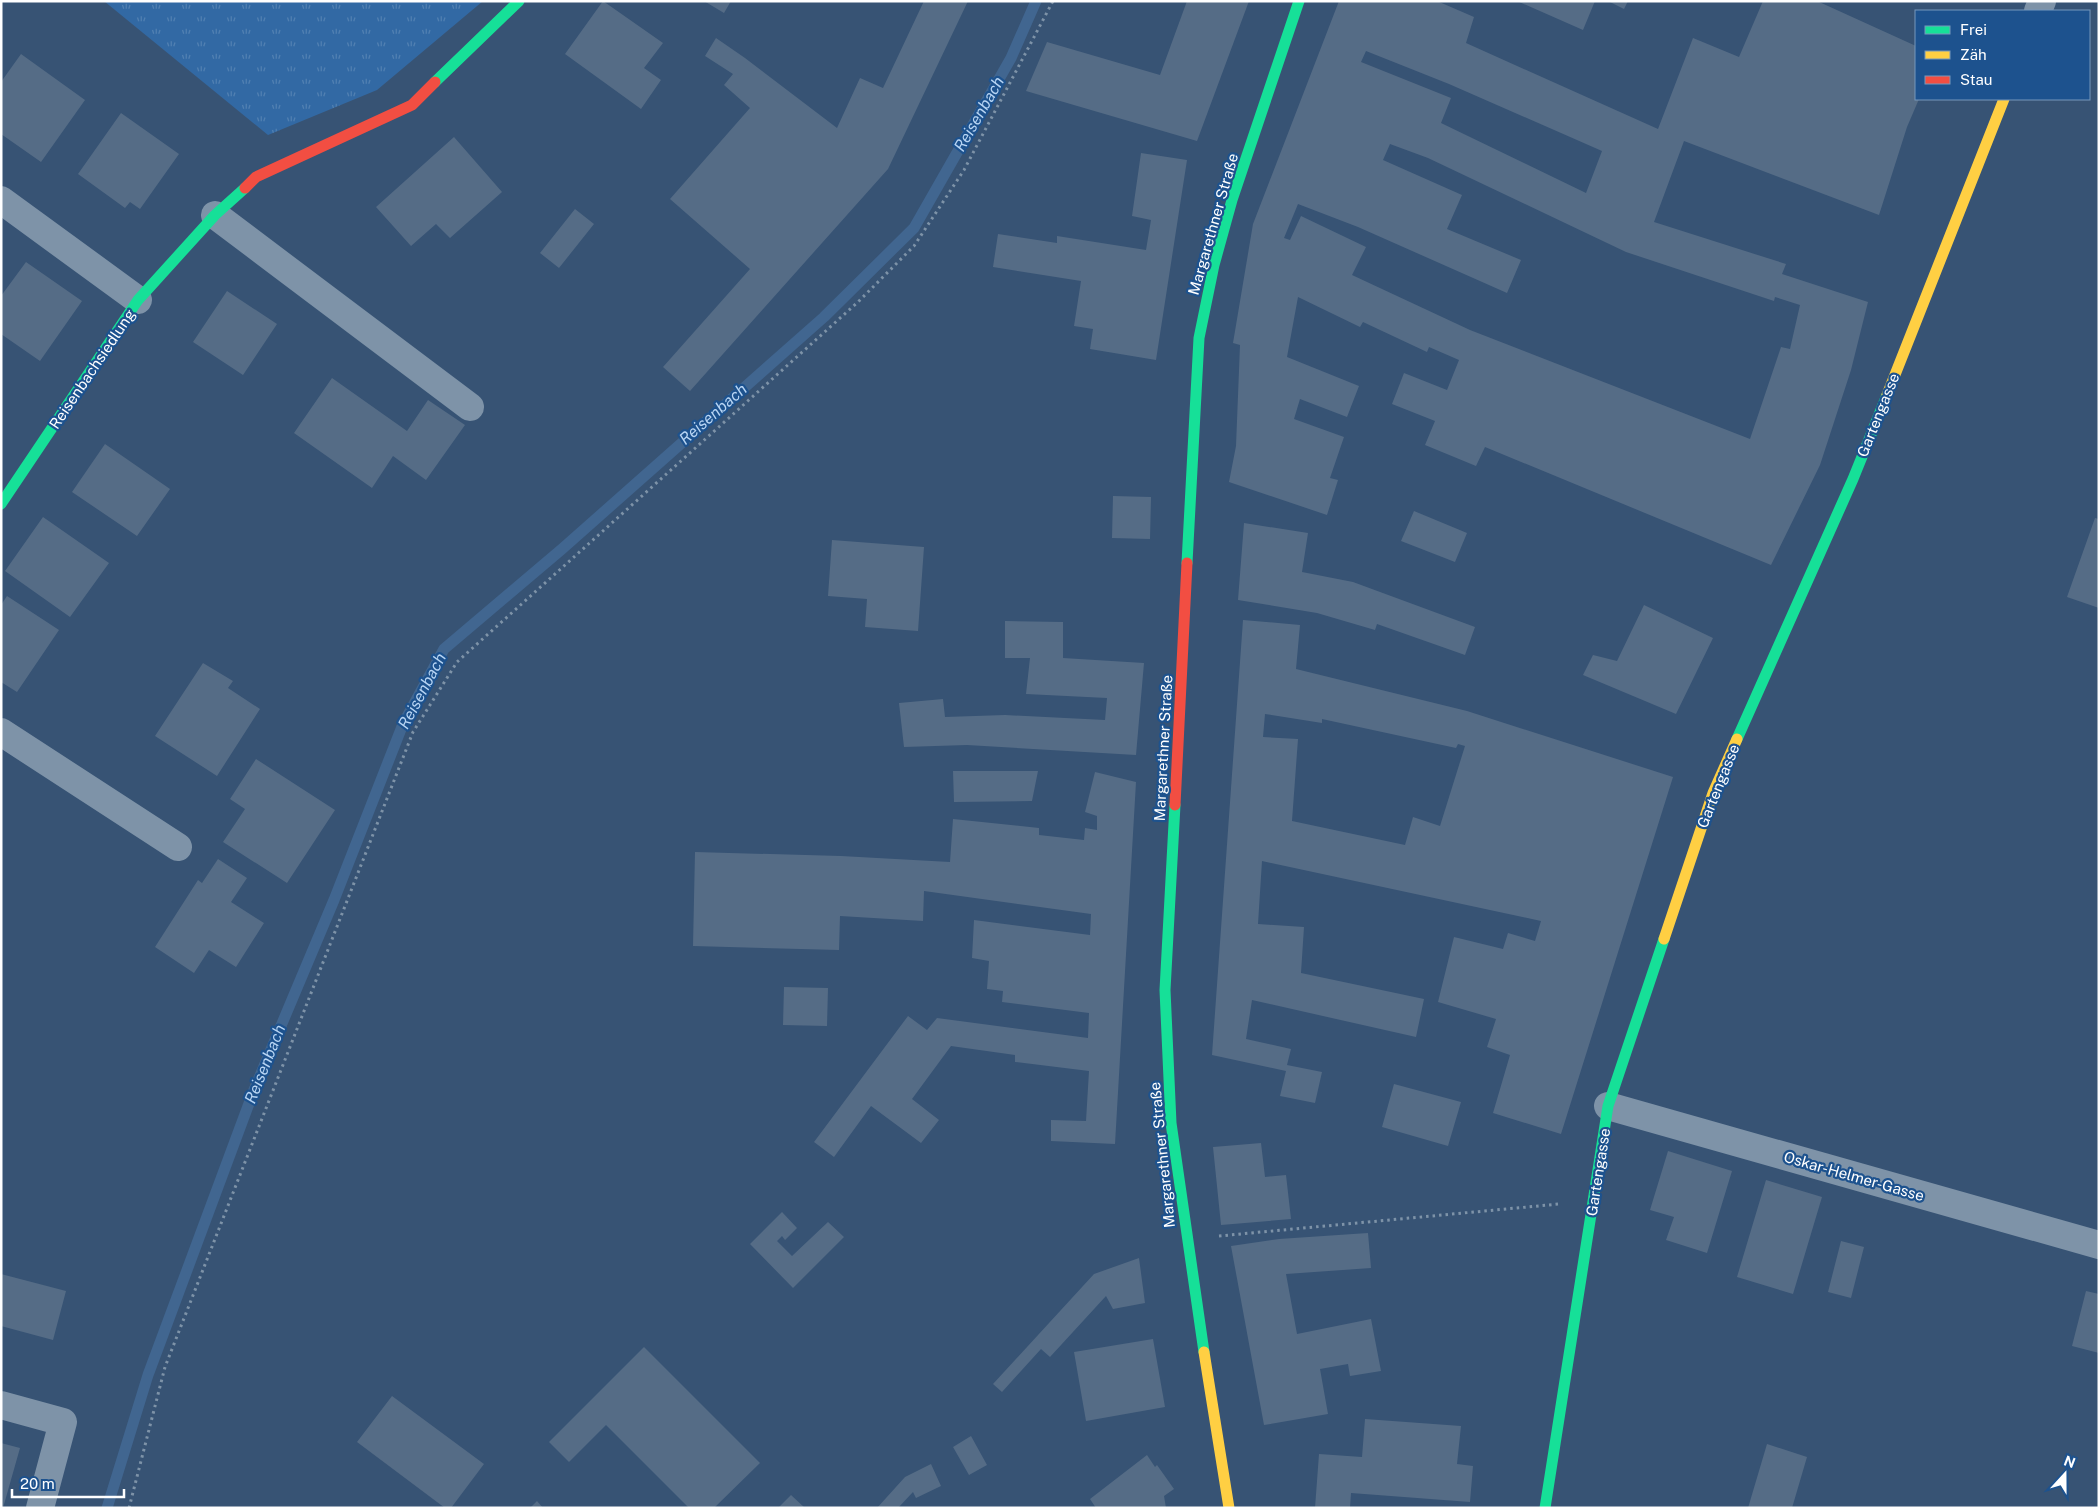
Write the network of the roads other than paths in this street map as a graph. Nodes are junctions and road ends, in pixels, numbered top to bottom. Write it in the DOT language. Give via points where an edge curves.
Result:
graph roads {
  1 [pos="519,1"];
  2 [pos="1299,1"];
  3 [pos="2004,100"];
  4 [pos="1,200"];
  5 [pos="214,215"];
  6 [pos="138,300"];
  7 [pos="470,407"];
  8 [pos="1,504"];
  9 [pos="1,732"];
  10 [pos="178,847"];
  11 [pos="1608,1106"];
  12 [pos="2099,1245"];
  13 [pos="1,1405"];
  14 [pos="40,1508"];
  15 [pos="1229,1508"];
  16 [pos="1545,1508"];
  1 -- 5 [label="street" via="412,105 256,177"];
  2 -- 15 [label="street, Margarethner Straße" via="1232,200 1199,338 1165,990 1171,1123"];
  3 -- 11 [label="street, Gartengasse" via="1853,479 1713,793"];
  4 -- 6 [label="street, Reisenbachsiedlung"];
  5 -- 6 [label="street"];
  5 -- 7 [label="street"];
  6 -- 8 [label="street, Reisenbachsiedlung"];
  9 -- 10 [label="street"];
  11 -- 12 [label="street, Oskar-Helmer-Gasse"];
  11 -- 16 [label="street, Gartengasse"];
  13 -- 14 [label="street" via="63,1422"];
}
